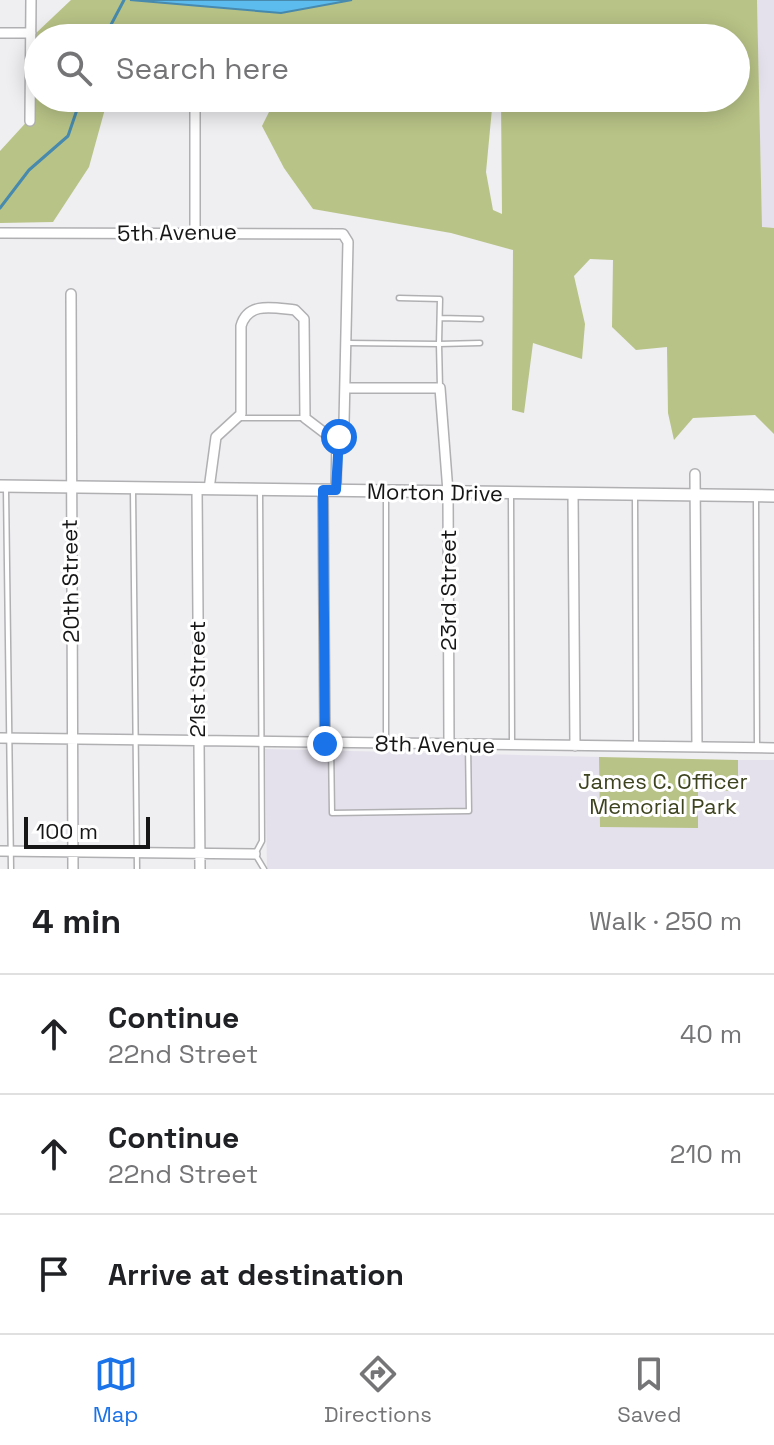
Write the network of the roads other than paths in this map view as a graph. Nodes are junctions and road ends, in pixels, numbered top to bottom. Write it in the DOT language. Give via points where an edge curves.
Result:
graph roads {
  1 [pos="31,0"];
  2 [pos="31,24"];
  3 [pos="0,33"];
  4 [pos="24,33"];
  5 [pos="30,112"];
  6 [pos="195,112"];
  7 [pos="30,121"];
  8 [pos="195,230"];
  9 [pos="0,233"];
  10 [pos="71,294"];
  11 [pos="399,298"];
  12 [pos="440,318"];
  13 [pos="481,319"];
  14 [pos="346,343"];
  15 [pos="480,343"];
  16 [pos="439,344"];
  17 [pos="345,388"];
  18 [pos="440,388"];
  19 [pos="240,418"];
  20 [pos="305,418"];
  21 [pos="337,438"];
  22 [pos="695,474"];
  23 [pos="3,486"];
  24 [pos="69,486"];
  25 [pos="133,487"];
  26 [pos="203,489"];
  27 [pos="260,489"];
  28 [pos="330,490"];
  29 [pos="386,492"];
  30 [pos="448,492"];
  31 [pos="511,493"];
  32 [pos="573,494"];
  33 [pos="635,494"];
  34 [pos="696,494"];
  35 [pos="756,496"];
  36 [pos="774,496"];
  37 [pos="5,738"];
  38 [pos="72,739"];
  39 [pos="135,739"];
  40 [pos="197,740"];
  41 [pos="261,742"];
  42 [pos="328,744"];
  43 [pos="386,744"];
  44 [pos="449,745"];
  45 [pos="468,745"];
  46 [pos="512,745"];
  47 [pos="575,746"];
  48 [pos="636,746"];
  49 [pos="697,747"];
  50 [pos="757,748"];
  51 [pos="774,748"];
  52 [pos="6,851"];
  53 [pos="73,852"];
  54 [pos="137,853"];
  55 [pos="200,853"];
  56 [pos="255,854"];
  57 [pos="11,869"];
  58 [pos="73,869"];
  59 [pos="137,869"];
  60 [pos="200,869"];
  61 [pos="264,869"];
  1 -- 2 [label="street"];
  3 -- 4 [label="street"];
  5 -- 7 [label="street"];
  6 -- 8 [label="street"];
  8 -- 9 [label="street, 5th Avenue"];
  8 -- 14 [label="street, 5th Avenue" via="343,234 348,242"];
  10 -- 24 [label="street, 20th Street"];
  11 -- 12 [label="lane" via="440,299"];
  12 -- 13 [label="lane"];
  12 -- 16 [label="lane"];
  14 -- 16 [label="lane"];
  14 -- 17 [label="street"];
  15 -- 16 [label="lane"];
  16 -- 18 [label="lane"];
  17 -- 18 [label="street"];
  17 -- 21 [label="street" via="344,430"];
  18 -- 30 [label="street, 23rd Street"];
  19 -- 20 [label="lane"];
  19 -- 20 [label="street" via="243,321 255,308 295,310 304,319"];
  19 -- 26 [label="street, 21st Street" via="216,437"];
  20 -- 21 [label="street"];
  21 -- 28 [label="street"];
  22 -- 34 [label="street"];
  23 -- 24 [label="street, Morton Drive"];
  23 -- 37 [label="lane"];
  24 -- 25 [label="street, Morton Drive"];
  24 -- 38 [label="street, 20th Street"];
  25 -- 26 [label="street, Morton Drive"];
  25 -- 39 [label="lane"];
  26 -- 27 [label="street, Morton Drive"];
  26 -- 40 [label="street, 21st Street"];
  27 -- 28 [label="street, Morton Drive"];
  27 -- 41 [label="lane"];
  28 -- 29 [label="street, Morton Drive"];
  28 -- 42 [label="street"];
  29 -- 30 [label="street, Morton Drive"];
  29 -- 43 [label="lane"];
  30 -- 31 [label="street, Morton Drive"];
  30 -- 44 [label="street, 23rd Street"];
  31 -- 32 [label="street, Morton Drive"];
  31 -- 46 [label="lane"];
  32 -- 33 [label="street, Morton Drive"];
  32 -- 47 [label="street"];
  33 -- 34 [label="street, Morton Drive"];
  33 -- 48 [label="lane"];
  34 -- 35 [label="street, Morton Drive"];
  34 -- 49 [label="street"];
  35 -- 36 [label="street, Morton Drive"];
  35 -- 50 [label="lane"];
  37 -- 38 [label="street, 8th Avenue"];
  37 -- 52 [label="lane"];
  38 -- 39 [label="street, 8th Avenue"];
  38 -- 53 [label="street, 20th Street"];
  39 -- 40 [label="street, 8th Avenue"];
  39 -- 54 [label="lane"];
  40 -- 41 [label="street, 8th Avenue"];
  40 -- 55 [label="street, 21st Street"];
  41 -- 42 [label="street, 8th Avenue"];
  41 -- 56 [label="lane" via="262,841"];
  42 -- 43 [label="street, 8th Avenue"];
  42 -- 45 [label="lane" via="332,813 469,811"];
  43 -- 44 [label="street, 8th Avenue"];
  44 -- 45 [label="street, 8th Avenue"];
  45 -- 46 [label="street, 8th Avenue"];
  46 -- 47 [label="street, 8th Avenue"];
  47 -- 48 [label="street, 8th Avenue"];
  48 -- 49 [label="street, 8th Avenue"];
  49 -- 50 [label="street, 8th Avenue"];
  50 -- 51 [label="street, 8th Avenue"];
  52 -- 53 [label="street"];
  52 -- 57 [label="lane"];
  53 -- 54 [label="street"];
  53 -- 58 [label="street, 20th Street"];
  54 -- 55 [label="street"];
  54 -- 59 [label="lane"];
  55 -- 56 [label="street"];
  55 -- 60 [label="street, 21st Street"];
  56 -- 61 [label="lane"];
}
